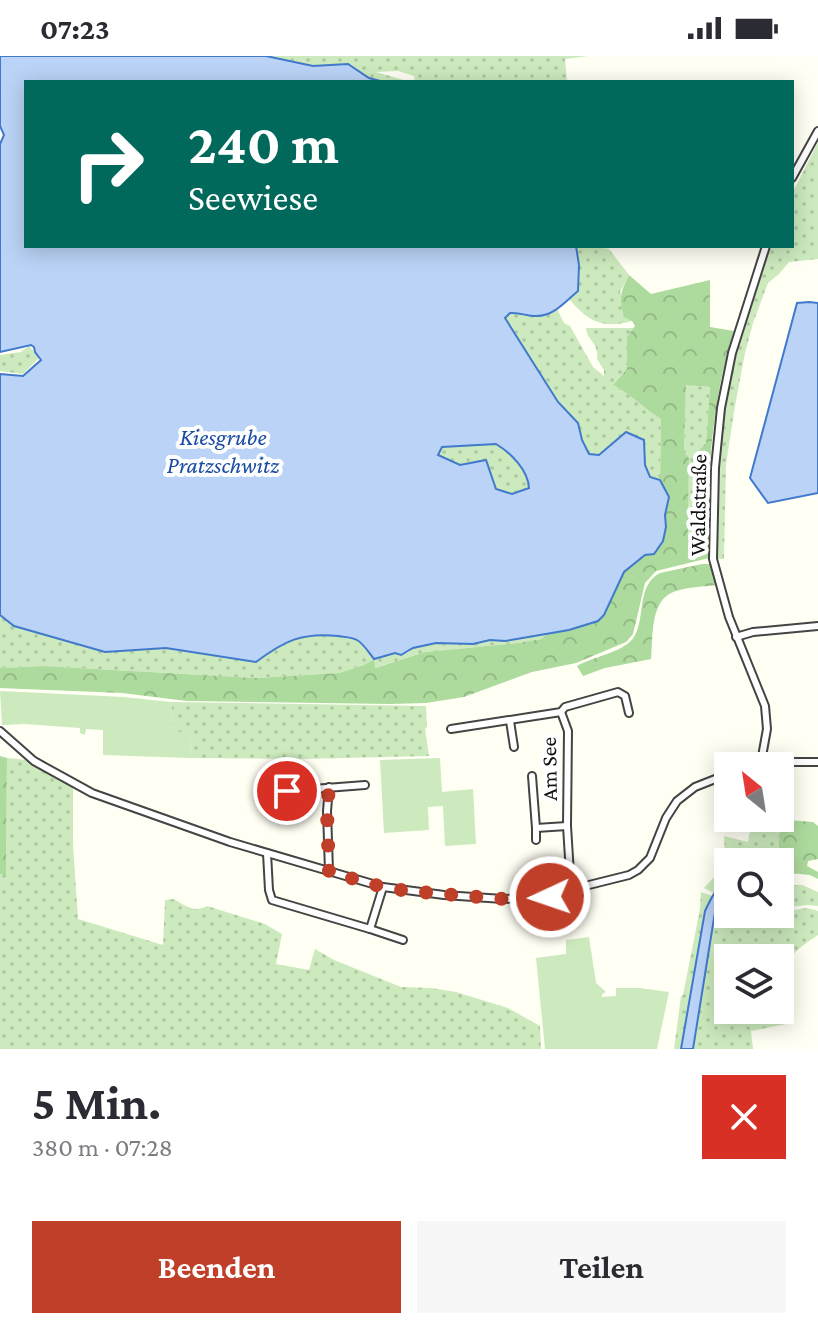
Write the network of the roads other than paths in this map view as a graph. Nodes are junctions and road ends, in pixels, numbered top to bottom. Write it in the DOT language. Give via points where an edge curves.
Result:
graph roads {
  1 [pos="818,131"];
  2 [pos="794,174"];
  3 [pos="765,248"];
  4 [pos="818,626"];
  5 [pos="736,637"];
  6 [pos="561,712"];
  7 [pos="629,713"];
  8 [pos="510,721"];
  9 [pos="451,729"];
  10 [pos="0,731"];
  11 [pos="514,747"];
  12 [pos="763,752"];
  13 [pos="794,762"];
  14 [pos="818,762"];
  15 [pos="532,776"];
  16 [pos="714,780"];
  17 [pos="365,785"];
  18 [pos="329,787"];
  19 [pos="287,791"];
  20 [pos="567,826"];
  21 [pos="536,828"];
  22 [pos="536,840"];
  23 [pos="267,853"];
  24 [pos="329,872"];
  25 [pos="383,887"];
  26 [pos="571,890"];
  27 [pos="370,929"];
  28 [pos="403,940"];
  1 -- 2 [label="street"];
  3 -- 5 [label="street, Waldstraße" via="718,408 713,559"];
  4 -- 5 [label="street"];
  5 -- 12 [label="street, Waldstraße" via="765,706"];
  6 -- 7 [label="street, Am See" via="618,692 625,696"];
  6 -- 8 [label="street, Am See"];
  6 -- 20 [label="street, Am See" via="568,731"];
  8 -- 9 [label="street, Am See"];
  8 -- 11 [label="street, Am See"];
  10 -- 23 [label="street" via="34,761 92,793"];
  13 -- 14 [label="street"];
  15 -- 21 [label="street, Am See"];
  16 -- 26 [label="street" via="677,801 650,858 638,870"];
  17 -- 18 [label="street"];
  18 -- 19 [label="street"];
  18 -- 24 [label="street"];
  20 -- 21 [label="street, Am See"];
  20 -- 26 [label="street, Am See"];
  21 -- 22 [label="street, Am See"];
  23 -- 24 [label="street"];
  23 -- 27 [label="street" via="272,900"];
  24 -- 25 [label="street"];
  25 -- 26 [label="street" via="503,899 542,898"];
  25 -- 27 [label="street"];
  27 -- 28 [label="street"];
}
